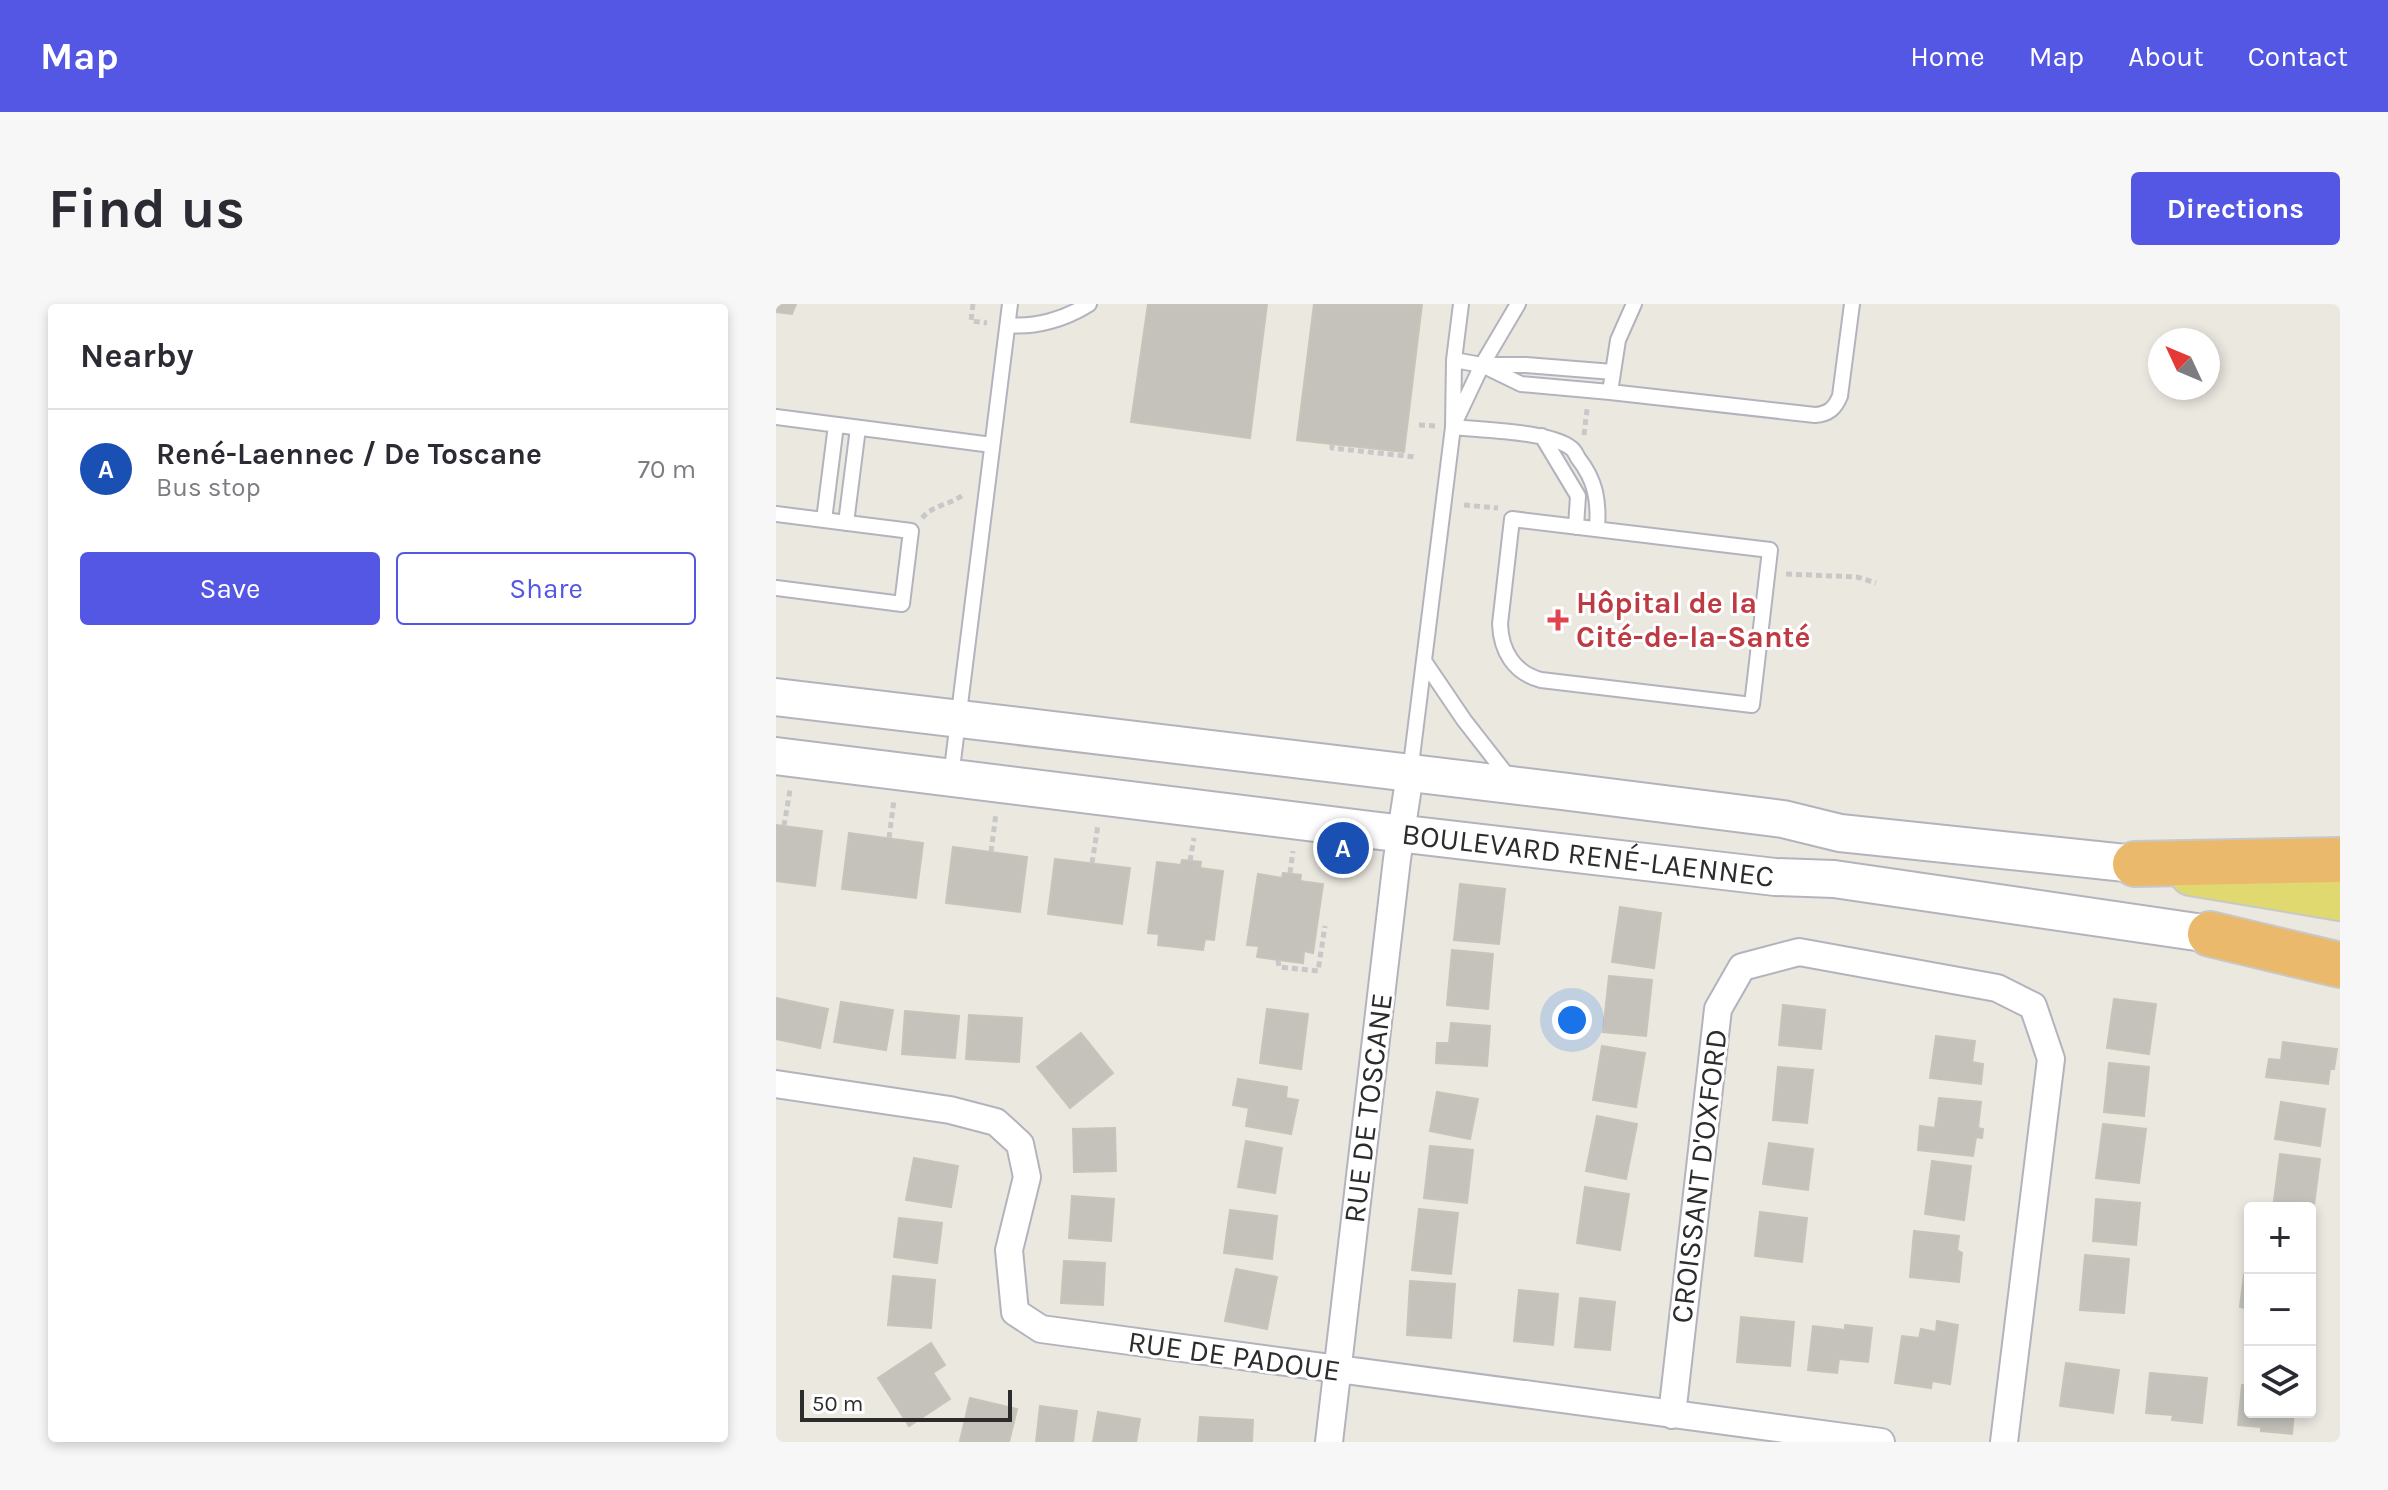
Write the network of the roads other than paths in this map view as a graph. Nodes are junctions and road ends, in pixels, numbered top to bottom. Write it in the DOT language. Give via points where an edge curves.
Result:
graph roads {
  1 [pos="1010,304"];
  2 [pos="1089,304"];
  3 [pos="1461,304"];
  4 [pos="1518,304"];
  5 [pos="1634,304"];
  6 [pos="1852,304"];
  7 [pos="1008,325"];
  8 [pos="1454,360"];
  9 [pos="1482,365"];
  10 [pos="1613,372"];
  11 [pos="1610,392"];
  12 [pos="776,417"];
  13 [pos="836,425"];
  14 [pos="1453,427"];
  15 [pos="858,428"];
  16 [pos="1542,436"];
  17 [pos="992,445"];
  18 [pos="776,514"];
  19 [pos="824,520"];
  20 [pos="846,523"];
  21 [pos="1576,527"];
  22 [pos="1597,529"];
  23 [pos="776,588"];
  24 [pos="1424,661"];
  25 [pos="776,697"];
  26 [pos="959,719"];
  27 [pos="784,768"];
  28 [pos="1410,774"];
  29 [pos="951,777"];
  30 [pos="1515,785"];
  31 [pos="1401,833"];
  32 [pos="2340,860"];
  33 [pos="2135,864"];
  34 [pos="2340,899"];
  35 [pos="2210,934"];
  36 [pos="2340,945"];
  37 [pos="2340,965"];
  38 [pos="776,1084"];
  39 [pos="1338,1370"];
  40 [pos="1672,1415"];
  41 [pos="1329,1442"];
  42 [pos="1881,1442"];
  43 [pos="2004,1442"];
  1 -- 7 [label="lane"];
  2 -- 7 [label="lane" via="1036,325"];
  3 -- 8 [label="lane"];
  4 -- 9 [label="lane"];
  5 -- 10 [label="lane" via="1618,340"];
  6 -- 11 [label="lane" via="1840,396 1822,414"];
  7 -- 17 [label="lane"];
  8 -- 9 [label="lane"];
  8 -- 14 [label="lane"];
  9 -- 10 [label="lane"];
  9 -- 11 [label="lane" via="1521,384"];
  9 -- 14 [label="lane"];
  10 -- 11 [label="lane"];
  12 -- 13 [label="lane"];
  13 -- 15 [label="lane"];
  13 -- 19 [label="lane"];
  14 -- 16 [label="lane"];
  14 -- 24 [label="lane"];
  15 -- 17 [label="lane"];
  15 -- 20 [label="lane"];
  16 -- 21 [label="lane" via="1578,496"];
  16 -- 22 [label="lane" via="1571,448 1591,477"];
  17 -- 26 [label="lane"];
  18 -- 19 [label="lane"];
  19 -- 20 [label="lane"];
  20 -- 23 [label="lane" via="911,531 902,604"];
  21 -- 22 [label="lane"];
  21 -- 22 [label="lane" via="1512,519 1500,636 1519,671 1541,680 1752,705 1770,550"];
  24 -- 28 [label="lane"];
  24 -- 30 [label="lane"];
  25 -- 26 [label="street, BOULEVARD RENÉ-LAENNEC"];
  26 -- 28 [label="street, BOULEVARD RENÉ-LAENNEC"];
  26 -- 29 [label="lane"];
  27 -- 29 [label="street, BOULEVARD RENÉ-LAENNEC"];
  28 -- 30 [label="street, BOULEVARD RENÉ-LAENNEC"];
  28 -- 31 [label="street, RUE DE TOSCANE"];
  29 -- 31 [label="street, BOULEVARD RENÉ-LAENNEC"];
  30 -- 33 [label="street, BOULEVARD RENÉ-LAENNEC" via="1783,819 1840,833"];
  31 -- 35 [label="street, BOULEVARD RENÉ-LAENNEC" via="1775,877 1834,879"];
  31 -- 39 [label="street, RUE DE TOSCANE"];
  32 -- 33 [label="highway"];
  33 -- 34 [label="main road"];
  35 -- 36 [label="main road"];
  35 -- 37 [label="highway"];
  38 -- 39 [label="street, RUE DE PADOUE" via="950,1110 996,1122 1020,1144 1027,1177 1009,1250 1015,1312 1041,1329"];
  39 -- 40 [label="street, RUE DE PADOUE"];
  39 -- 41 [label="street, RUE DE TOSCANE"];
  40 -- 42 [label="street, RUE DE PADOUE"];
  40 -- 43 [label="street, CROISSANT D'OXFORD" via="1718,1009 1742,967 1799,952 1997,988 2033,1006 2051,1059"];
}
